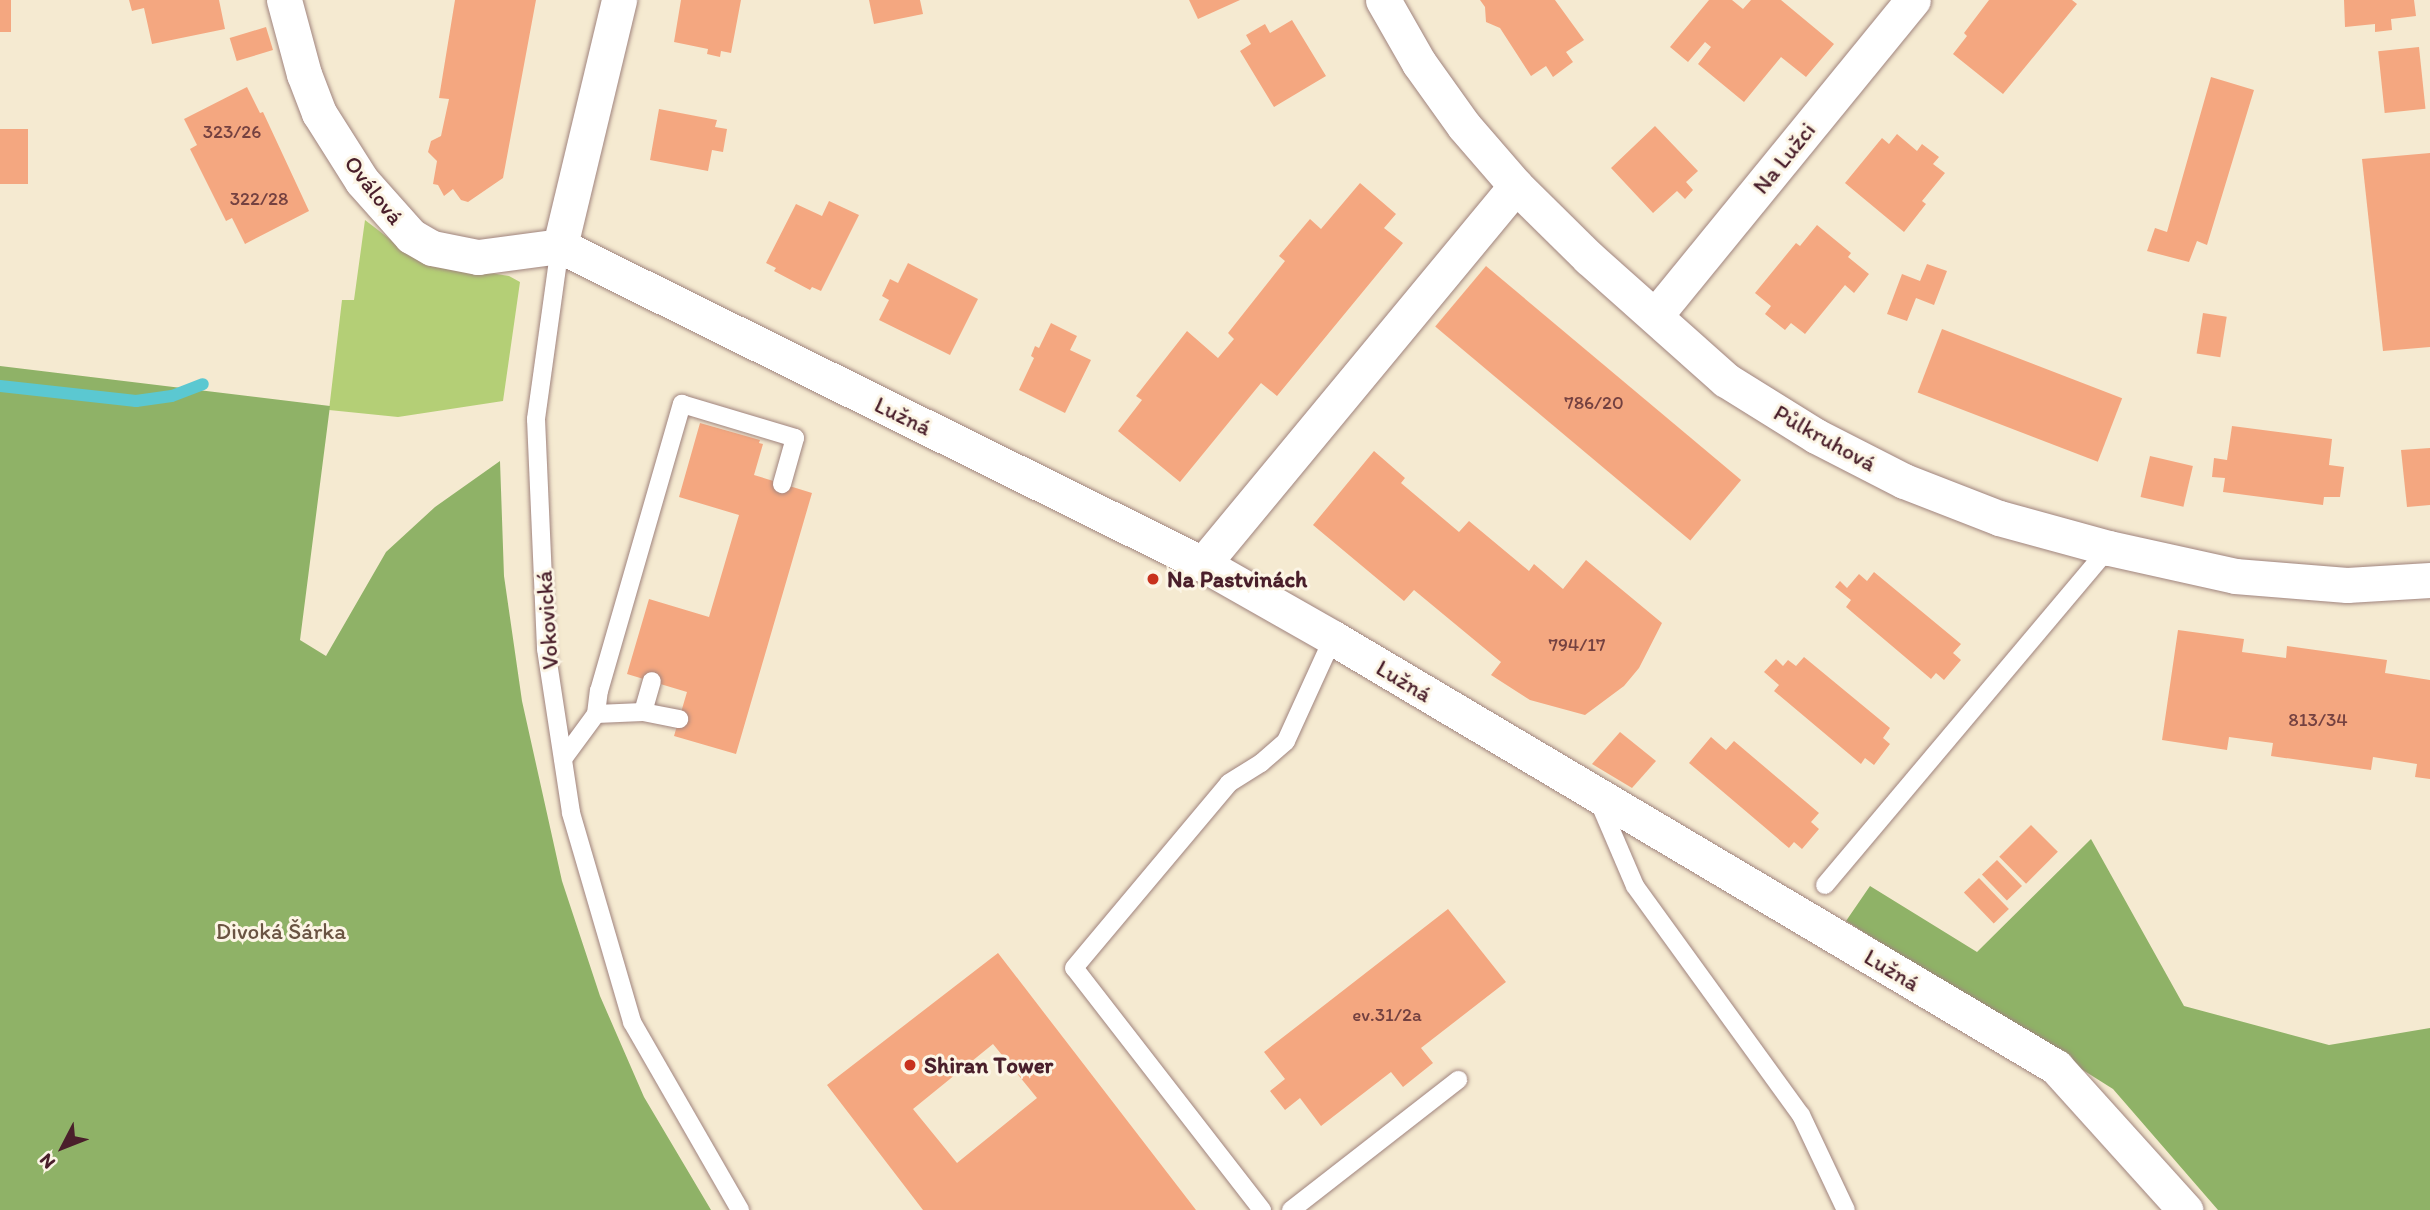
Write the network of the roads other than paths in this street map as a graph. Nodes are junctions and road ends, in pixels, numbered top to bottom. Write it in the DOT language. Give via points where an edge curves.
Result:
graph roads {
  1 [pos="284,0"];
  2 [pos="619,0"];
  3 [pos="1382,0"];
  4 [pos="1913,0"];
  5 [pos="1516,186"];
  6 [pos="560,246"];
  7 [pos="1655,316"];
  8 [pos="782,484"];
  9 [pos="2109,548"];
  10 [pos="1203,564"];
  11 [pos="2430,580"];
  12 [pos="1333,638"];
  13 [pos="652,681"];
  14 [pos="643,712"];
  15 [pos="596,715"];
  16 [pos="679,719"];
  17 [pos="563,759"];
  18 [pos="1596,795"];
  19 [pos="1825,885"];
  20 [pos="1458,1080"];
  21 [pos="740,1210"];
  22 [pos="1262,1210"];
  23 [pos="1291,1210"];
  24 [pos="1846,1210"];
  25 [pos="2185,1210"];
  1 -- 6 [label="street, Oválová" via="320,113 362,181 411,236 432,248 478,257"];
  2 -- 6 [label="street, Vokovická"];
  3 -- 5 [label="street, Půlkruhová" via="1464,127"];
  4 -- 7 [label="street, Na Lužci"];
  5 -- 7 [label="street, Půlkruhová"];
  5 -- 10 [label="street"];
  6 -- 10 [label="street, Lužná"];
  6 -- 17 [label="lane, Vokovická" via="536,419 546,649"];
  7 -- 9 [label="street, Půlkruhová" via="1726,380 1816,436 1893,475 1999,518"];
  8 -- 15 [label="lane" via="795,438 682,404"];
  9 -- 11 [label="street, Půlkruhová" via="2235,576 2347,585"];
  9 -- 19 [label="lane"];
  10 -- 12 [label="street, Lužná"];
  12 -- 18 [label="street, Lužná"];
  12 -- 22 [label="lane" via="1286,741 1229,783 1074,968"];
  13 -- 14 [label="lane"];
  14 -- 15 [label="lane"];
  14 -- 16 [label="lane"];
  15 -- 17 [label="lane"];
  17 -- 21 [label="lane, Vokovická" via="571,813 632,1022"];
  18 -- 24 [label="lane" via="1635,886 1801,1115"];
  18 -- 25 [label="street, Lužná" via="2056,1067"];
  20 -- 23 [label="lane"];
}
